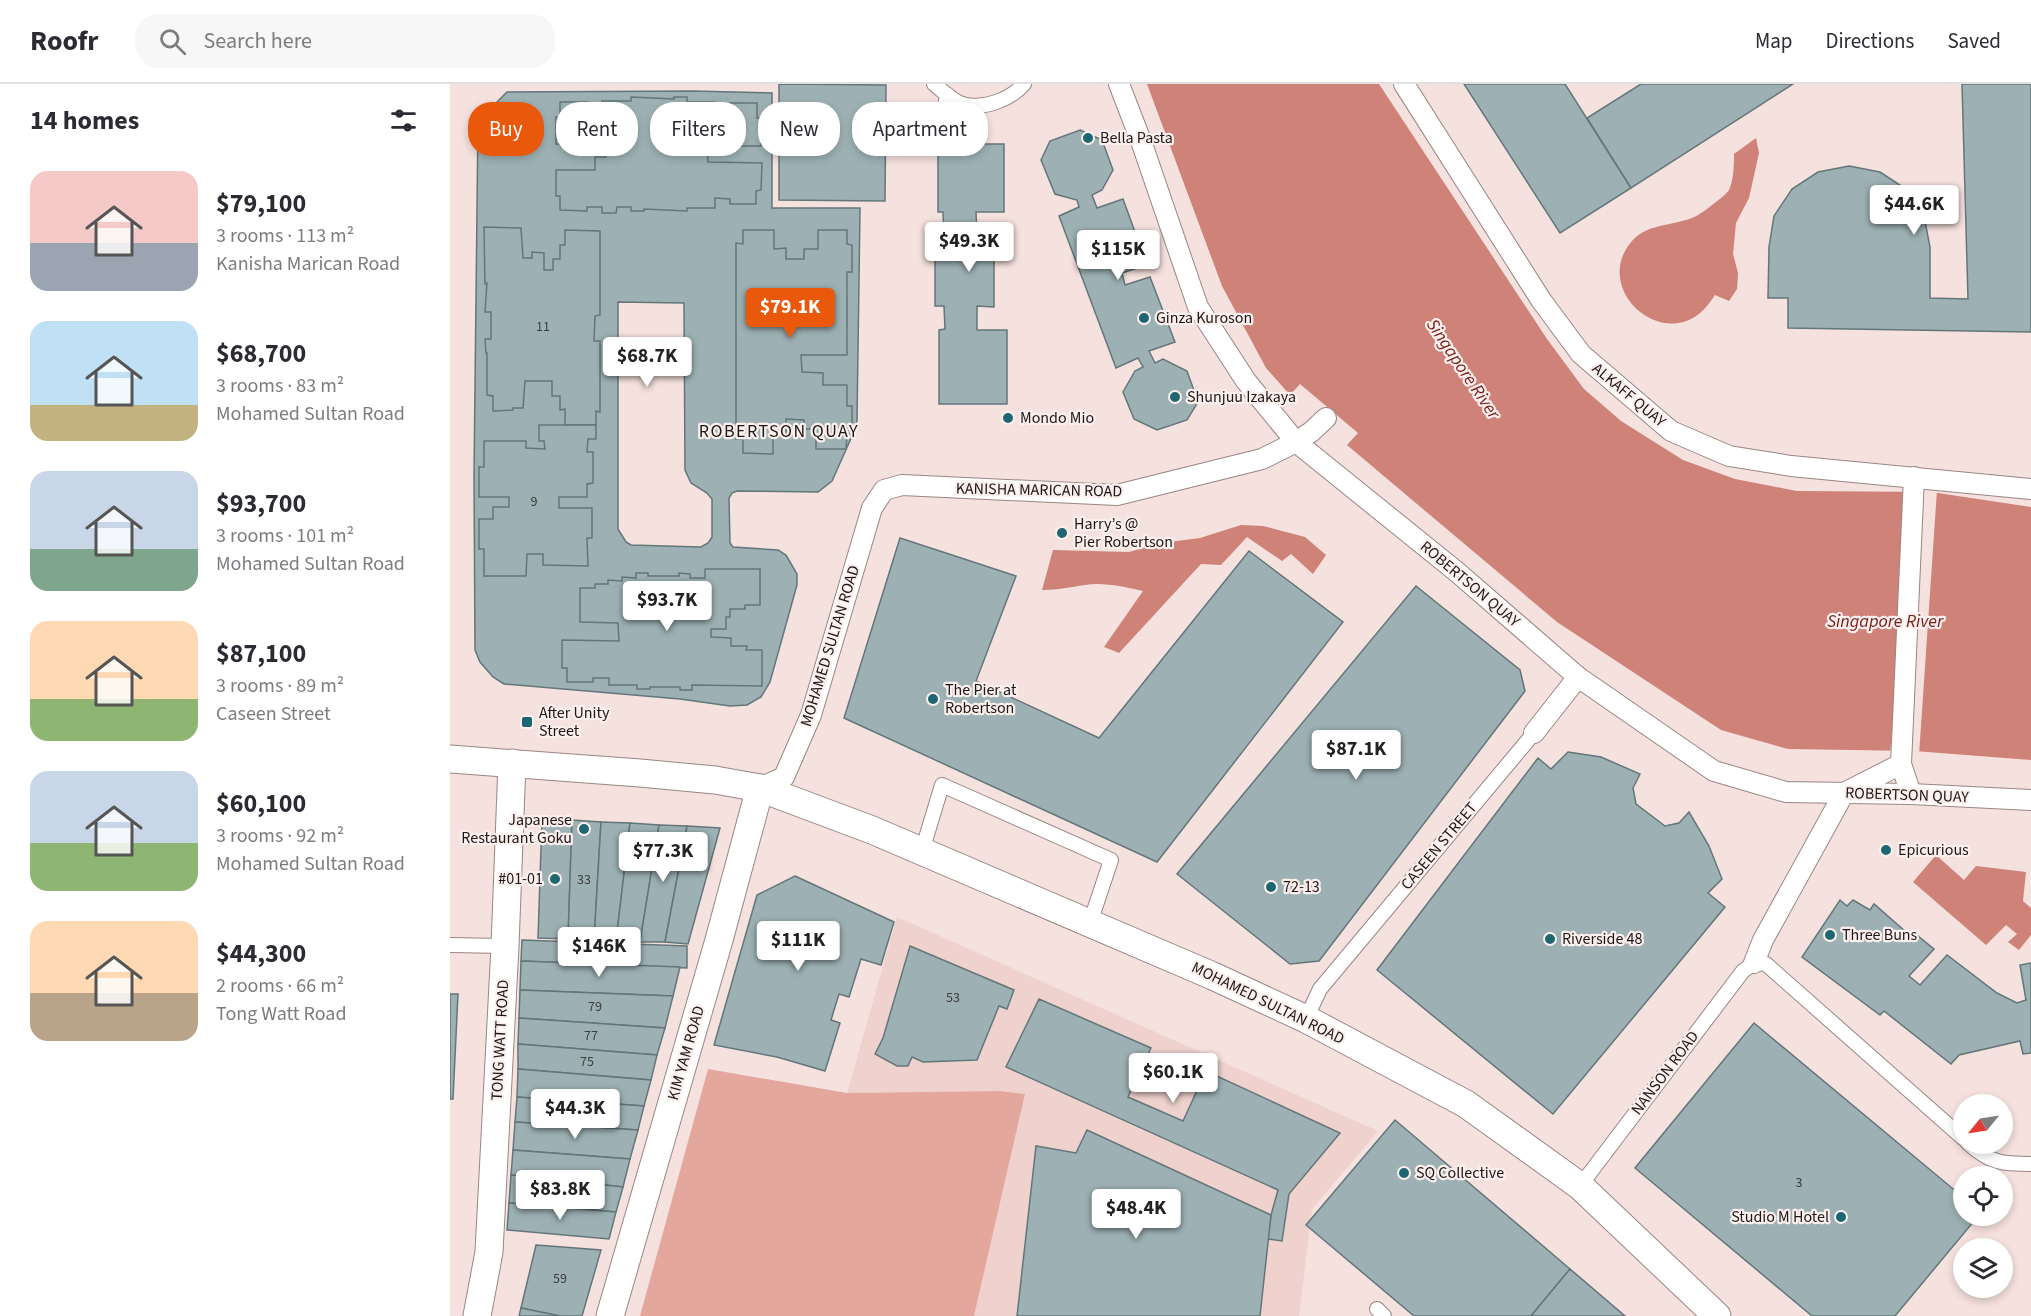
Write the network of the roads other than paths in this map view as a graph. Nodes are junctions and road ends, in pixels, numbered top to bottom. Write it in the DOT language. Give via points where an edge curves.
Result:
graph roads {
  1 [pos="934,84"];
  2 [pos="1024,84"];
  3 [pos="1119,84"];
  4 [pos="1404,84"];
  5 [pos="948,95"];
  6 [pos="946,102"];
  7 [pos="1326,417"];
  8 [pos="1296,442"];
  9 [pos="1914,477"];
  10 [pos="2031,489"];
  11 [pos="884,490"];
  12 [pos="1578,677"];
  13 [pos="1534,733"];
  14 [pos="450,759"];
  15 [pos="512,763"];
  16 [pos="1901,764"];
  17 [pos="760,788"];
  18 [pos="1844,793"];
  19 [pos="1911,794"];
  20 [pos="2031,800"];
  21 [pos="922,852"];
  22 [pos="1090,922"];
  23 [pos="450,945"];
  24 [pos="505,946"];
  25 [pos="1754,963"];
  26 [pos="1306,1019"];
  27 [pos="1953,1129"];
  28 [pos="1981,1154"];
  29 [pos="2031,1164"];
  30 [pos="1580,1186"];
  31 [pos="477,1316"];
  32 [pos="610,1316"];
  33 [pos="1717,1316"];
  1 -- 5 [label="lane"];
  2 -- 5 [label="lane" via="1016,94 981,106 960,104"];
  3 -- 8 [label="street, ROBERTSON QUAY" via="1198,307 1246,381"];
  4 -- 9 [label="street, ALKAFF QUAY" via="1540,300 1581,354 1671,431 1729,456"];
  5 -- 6 [label="lane"];
  7 -- 8 [label="street, KANISHA MARICAN ROAD"];
  8 -- 11 [label="street, KANISHA MARICAN ROAD" via="1262,459 1117,495 902,485"];
  8 -- 12 [label="street, ROBERTSON QUAY" via="1457,572"];
  9 -- 10 [label="street, ALKAFF QUAY"];
  9 -- 16 [label="street"];
  11 -- 17 [label="street, MOHAMED SULTAN ROAD" via="872,508 811,715 784,777"];
  12 -- 13 [label="street, CASEEN STREET"];
  12 -- 18 [label="street, ROBERTSON QUAY" via="1714,771 1786,792"];
  13 -- 26 [label="lane, CASEEN STREET" via="1320,989"];
  14 -- 15 [label="street, MOHAMED SULTAN ROAD"];
  15 -- 17 [label="street, MOHAMED SULTAN ROAD" via="715,780"];
  15 -- 24 [label="street, TONG WATT ROAD"];
  16 -- 18 [label="street"];
  16 -- 19 [label="street"];
  17 -- 21 [label="street, MOHAMED SULTAN ROAD"];
  17 -- 32 [label="street, KIM YAM ROAD"];
  18 -- 19 [label="street, ROBERTSON QUAY"];
  18 -- 25 [label="street, NANSON ROAD"];
  19 -- 20 [label="street, ROBERTSON QUAY"];
  21 -- 22 [label="street, MOHAMED SULTAN ROAD"];
  21 -- 22 [label="lane" via="942,785 1111,860"];
  22 -- 26 [label="street, MOHAMED SULTAN ROAD"];
  23 -- 24 [label="lane"];
  24 -- 31 [label="street, TONG WATT ROAD" via="489,1252"];
  25 -- 27 [label="lane" via="1766,964"];
  25 -- 30 [label="lane, NANSON ROAD" via="1743,971"];
  26 -- 30 [label="street, MOHAMED SULTAN ROAD" via="1466,1104"];
  28 -- 29 [label="lane" via="2004,1164"];
  30 -- 33 [label="street, MOHAMED SULTAN ROAD"];
}
